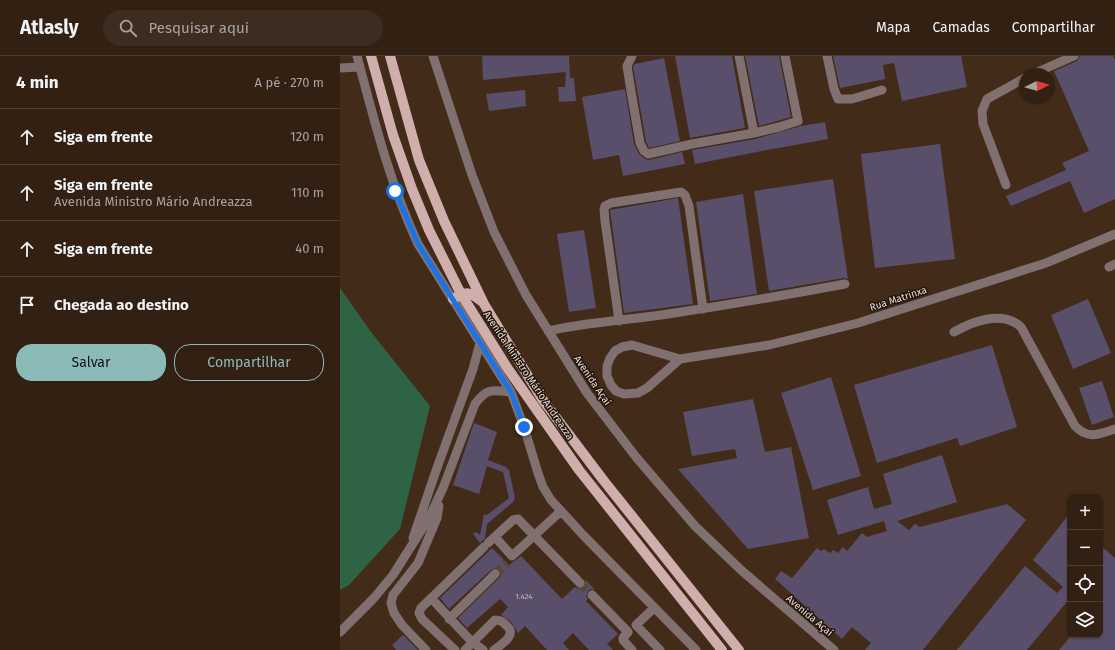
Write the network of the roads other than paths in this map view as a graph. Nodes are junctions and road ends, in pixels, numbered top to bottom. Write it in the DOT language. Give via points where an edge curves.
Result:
graph roads {
  1 [pos="357,56"];
  2 [pos="371,56"];
  3 [pos="390,56"];
  4 [pos="433,56"];
  5 [pos="632,56"];
  6 [pos="739,56"];
  7 [pos="785,56"];
  8 [pos="827,56"];
  9 [pos="1074,56"];
  10 [pos="360,66"];
  11 [pos="340,68"];
  12 [pos="1047,68"];
  13 [pos="1019,81"];
  14 [pos="882,90"];
  15 [pos="754,133"];
  16 [pos="1006,185"];
  17 [pos="1115,234"];
  18 [pos="845,284"];
  19 [pos="457,297"];
  20 [pos="484,304"];
  21 [pos="703,309"];
  22 [pos="619,321"];
  23 [pos="548,331"];
  24 [pos="954,332"];
  25 [pos="480,343"];
  26 [pos="680,359"];
  27 [pos="511,392"];
  28 [pos="463,396"];
  29 [pos="475,404"];
  30 [pos="1115,429"];
  31 [pos="431,484"];
  32 [pos="443,488"];
  33 [pos="438,498"];
  34 [pos="561,511"];
  35 [pos="535,536"];
  36 [pos="489,543"];
  37 [pos="408,552"];
  38 [pos="495,574"];
  39 [pos="580,583"];
  40 [pos="592,595"];
  41 [pos="430,598"];
  42 [pos="654,608"];
  43 [pos="449,619"];
  44 [pos="636,626"];
  45 [pos="340,632"];
  46 [pos="628,632"];
  47 [pos="710,636"];
  48 [pos="472,642"];
  49 [pos="426,650"];
  50 [pos="456,650"];
  51 [pos="465,650"];
  52 [pos="483,650"];
  53 [pos="494,650"];
  54 [pos="632,650"];
  55 [pos="660,650"];
  56 [pos="696,650"];
  57 [pos="713,650"];
  58 [pos="722,650"];
  59 [pos="738,650"];
  60 [pos="834,650"];
  1 -- 10 [label="street"];
  2 -- 19 [label="main road, Avenida Ministro Mário Andreazza" via="393,135 412,189"];
  3 -- 20 [label="main road, Avenida Ministro Mário Andreazza" via="419,160 444,221"];
  4 -- 23 [label="street, Avenida Açaí" via="472,175 494,232 526,295"];
  5 -- 15 [label="street" via="626,66 640,143 648,154"];
  6 -- 15 [label="street"];
  7 -- 15 [label="street" via="798,121"];
  8 -- 14 [label="street" via="838,99 852,99"];
  9 -- 12 [label="street"];
  10 -- 11 [label="street"];
  10 -- 19 [label="street" via="374,121 408,223 418,244"];
  13 -- 16 [label="street" via="987,99 982,111 983,124"];
  17 -- 26 [label="street, Rua Matrinxa" via="1046,263 858,323 769,345"];
  18 -- 21 [label="street"];
  19 -- 20 [label="main road" via="470,293"];
  19 -- 25 [label="street, Avenida Ministro Mário Andreazza"];
  19 -- 47 [label="main road, Avenida Ministro Mário Andreazza" via="579,470"];
  20 -- 59 [label="main road, Avenida Ministro Mário Andreazza" via="542,399"];
  21 -- 22 [label="street"];
  21 -- 22 [label="street" via="689,206 681,192 605,206"];
  22 -- 23 [label="street"];
  23 -- 60 [label="street, Avenida Açaí" via="587,393 694,526"];
  24 -- 30 [label="street" via="981,320 1002,318 1017,323 1080,432 1092,435"];
  25 -- 27 [label="street, Avenida Ministro Mário Andreazza"];
  25 -- 28 [label="street"];
  26 -- 26 [label="street, Rua Matrinxa" via="632,345 622,346 610,358 607,366 608,376 616,391 624,394 638,393"];
  27 -- 29 [label="street" via="487,392"];
  27 -- 34 [label="street, Avenida Ministro Mário Andreazza" via="543,487"];
  28 -- 29 [label="street"];
  28 -- 31 [label="street"];
  29 -- 32 [label="street"];
  31 -- 32 [label="street"];
  31 -- 37 [label="street"];
  32 -- 33 [label="street"];
  33 -- 37 [label="street"];
  33 -- 49 [label="street" via="437,518 418,563 393,595 391,603 402,625"];
  34 -- 35 [label="street"];
  34 -- 42 [label="street, Avenida Ministro Mário Andreazza"];
  35 -- 36 [label="street" via="510,560"];
  35 -- 36 [label="street" via="520,520 515,519"];
  35 -- 39 [label="street"];
  36 -- 41 [label="street"];
  37 -- 45 [label="street" via="374,598"];
  38 -- 43 [label="street"];
  40 -- 46 [label="street"];
  41 -- 43 [label="street"];
  41 -- 50 [label="street" via="420,608 419,613 422,619"];
  42 -- 44 [label="street"];
  42 -- 56 [label="street, Avenida Ministro Mário Andreazza"];
  43 -- 48 [label="street"];
  44 -- 46 [label="street"];
  44 -- 55 [label="street"];
  46 -- 54 [label="street" via="623,640"];
  47 -- 57 [label="main road"];
  47 -- 58 [label="main road, Avenida Ministro Mário Andreazza"];
  48 -- 51 [label="street"];
  48 -- 52 [label="street"];
  48 -- 53 [label="street" via="495,620 501,620 511,631 511,635"];
}
